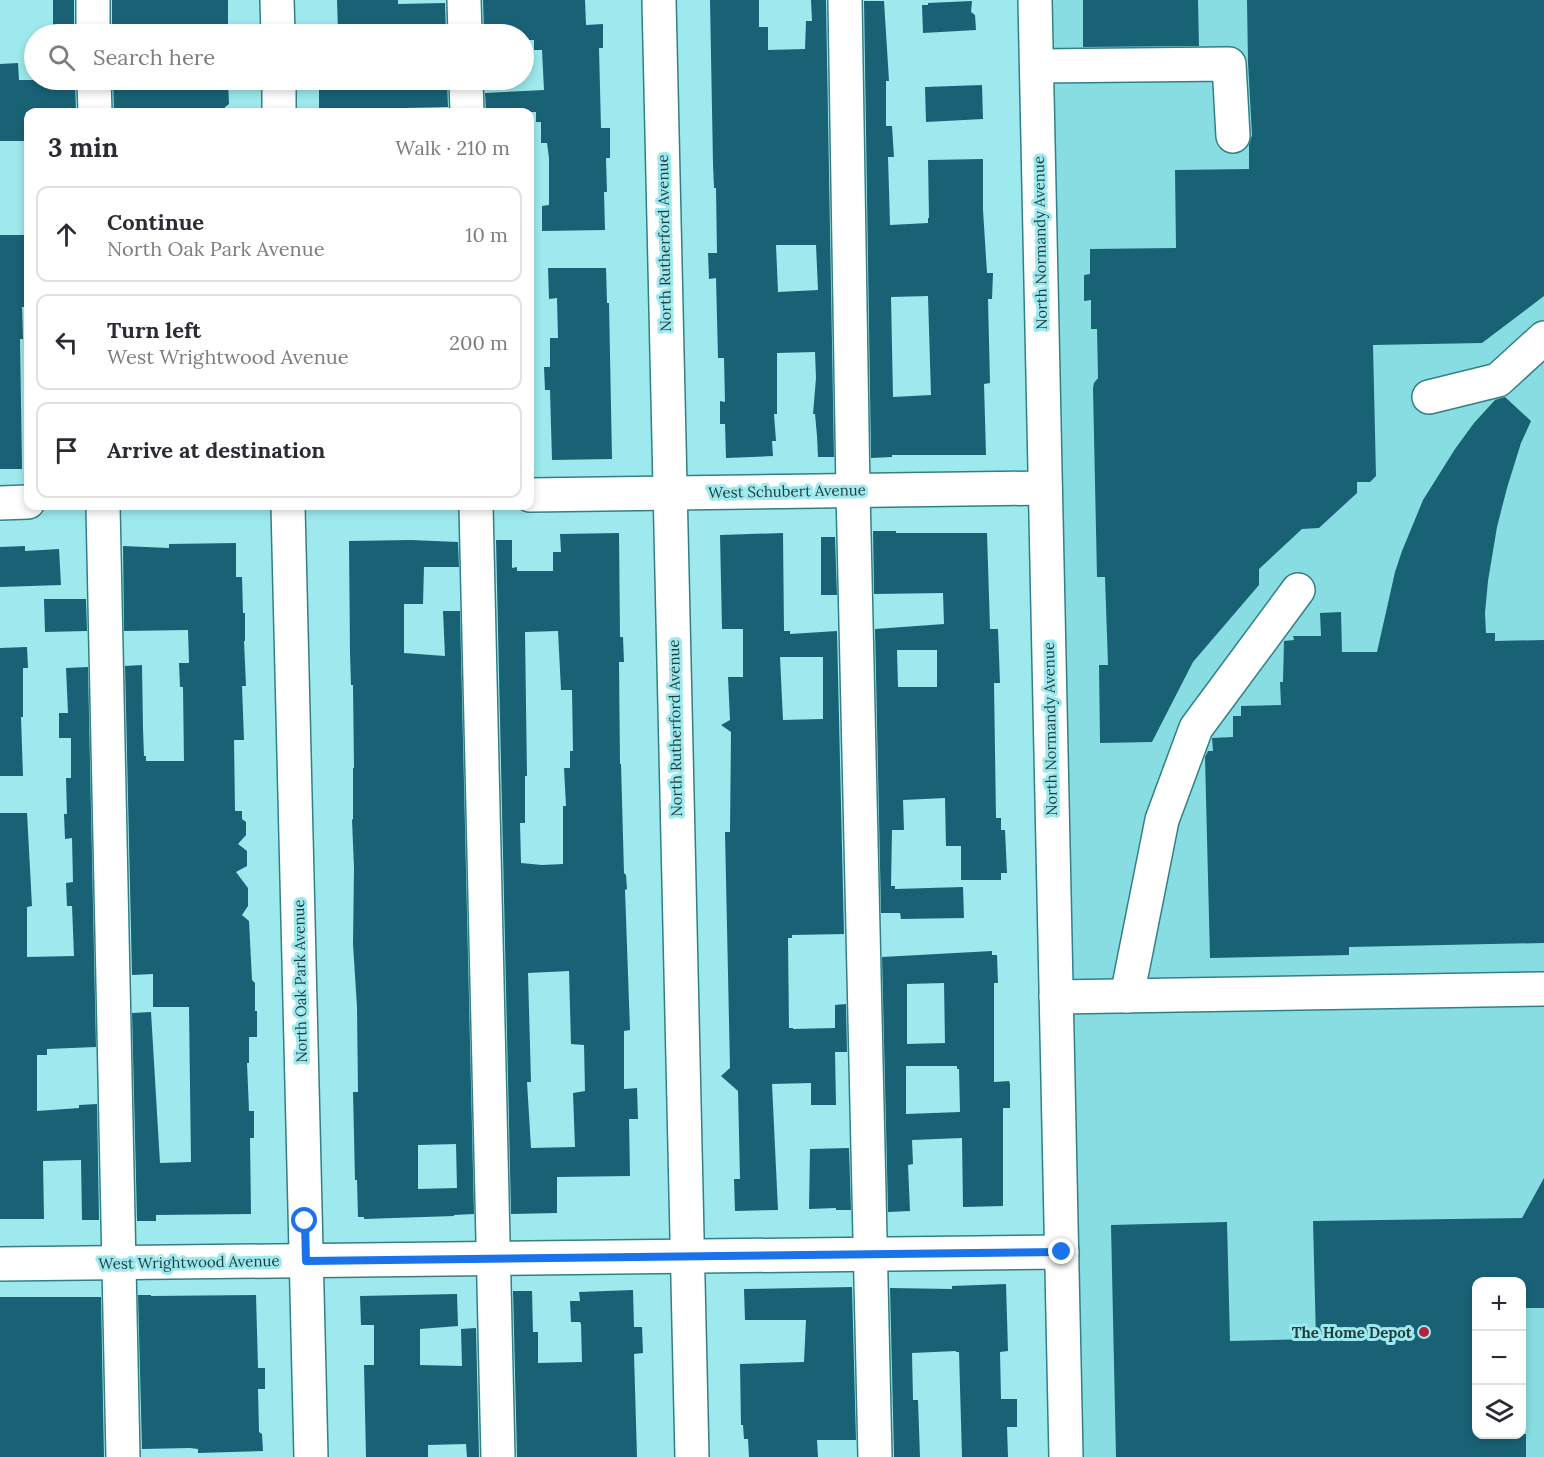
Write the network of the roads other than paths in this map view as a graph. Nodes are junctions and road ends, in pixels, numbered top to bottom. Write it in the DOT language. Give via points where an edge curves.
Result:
graph roads {
  1 [pos="93,0"];
  2 [pos="277,0"];
  3 [pos="464,0"];
  4 [pos="659,0"];
  5 [pos="845,0"];
  6 [pos="1035,0"];
  7 [pos="93,24"];
  8 [pos="278,24"];
  9 [pos="465,24"];
  10 [pos="1036,66"];
  11 [pos="94,90"];
  12 [pos="279,90"];
  13 [pos="466,90"];
  14 [pos="95,108"];
  15 [pos="279,108"];
  16 [pos="467,108"];
  17 [pos="1233,136"];
  18 [pos="1544,338"];
  19 [pos="1429,397"];
  20 [pos="1045,488"];
  21 [pos="853,490"];
  22 [pos="670,493"];
  23 [pos="534,495"];
  24 [pos="24,502"];
  25 [pos="0,503"];
  26 [pos="103,510"];
  27 [pos="288,510"];
  28 [pos="476,510"];
  29 [pos="1298,590"];
  30 [pos="1544,989"];
  31 [pos="1127,996"];
  32 [pos="1056,998"];
  33 [pos="1062,1252"];
  34 [pos="870,1254"];
  35 [pos="687,1256"];
  36 [pos="494,1259"];
  37 [pos="306,1261"];
  38 [pos="119,1263"];
  39 [pos="0,1264"];
  40 [pos="123,1457"];
  41 [pos="311,1457"];
  42 [pos="498,1457"];
  43 [pos="692,1457"];
  44 [pos="875,1457"];
  45 [pos="1066,1457"];
  1 -- 7 [label="street"];
  2 -- 8 [label="street"];
  3 -- 9 [label="street"];
  4 -- 22 [label="street, North Rutherford Avenue"];
  5 -- 21 [label="street"];
  6 -- 10 [label="street, North Normandy Avenue"];
  10 -- 17 [label="street" via="1229,64"];
  10 -- 20 [label="street, North Normandy Avenue"];
  11 -- 14 [label="street"];
  12 -- 15 [label="street"];
  13 -- 16 [label="street"];
  18 -- 19 [label="street" via="1498,380"];
  20 -- 21 [label="street, West Schubert Avenue"];
  20 -- 32 [label="street, North Normandy Avenue"];
  21 -- 22 [label="street, West Schubert Avenue"];
  21 -- 34 [label="street"];
  22 -- 23 [label="street, West Schubert Avenue"];
  22 -- 35 [label="street, North Rutherford Avenue"];
  24 -- 25 [label="street"];
  26 -- 38 [label="street"];
  27 -- 37 [label="street, North Oak Park Avenue"];
  28 -- 36 [label="street"];
  29 -- 31 [label="street" via="1197,728 1162,820"];
  30 -- 31 [label="street"];
  31 -- 32 [label="street"];
  32 -- 33 [label="street, North Normandy Avenue"];
  33 -- 34 [label="street, West Wrightwood Avenue"];
  33 -- 45 [label="street, North Normandy Avenue"];
  34 -- 35 [label="street, West Wrightwood Avenue"];
  34 -- 44 [label="street"];
  35 -- 36 [label="street, West Wrightwood Avenue"];
  35 -- 43 [label="street, North Rutherford Avenue"];
  36 -- 37 [label="street, West Wrightwood Avenue"];
  36 -- 42 [label="street"];
  37 -- 38 [label="street, West Wrightwood Avenue"];
  37 -- 41 [label="street, North Oak Park Avenue"];
  38 -- 39 [label="street, West Wrightwood Avenue"];
  38 -- 40 [label="street"];
}
